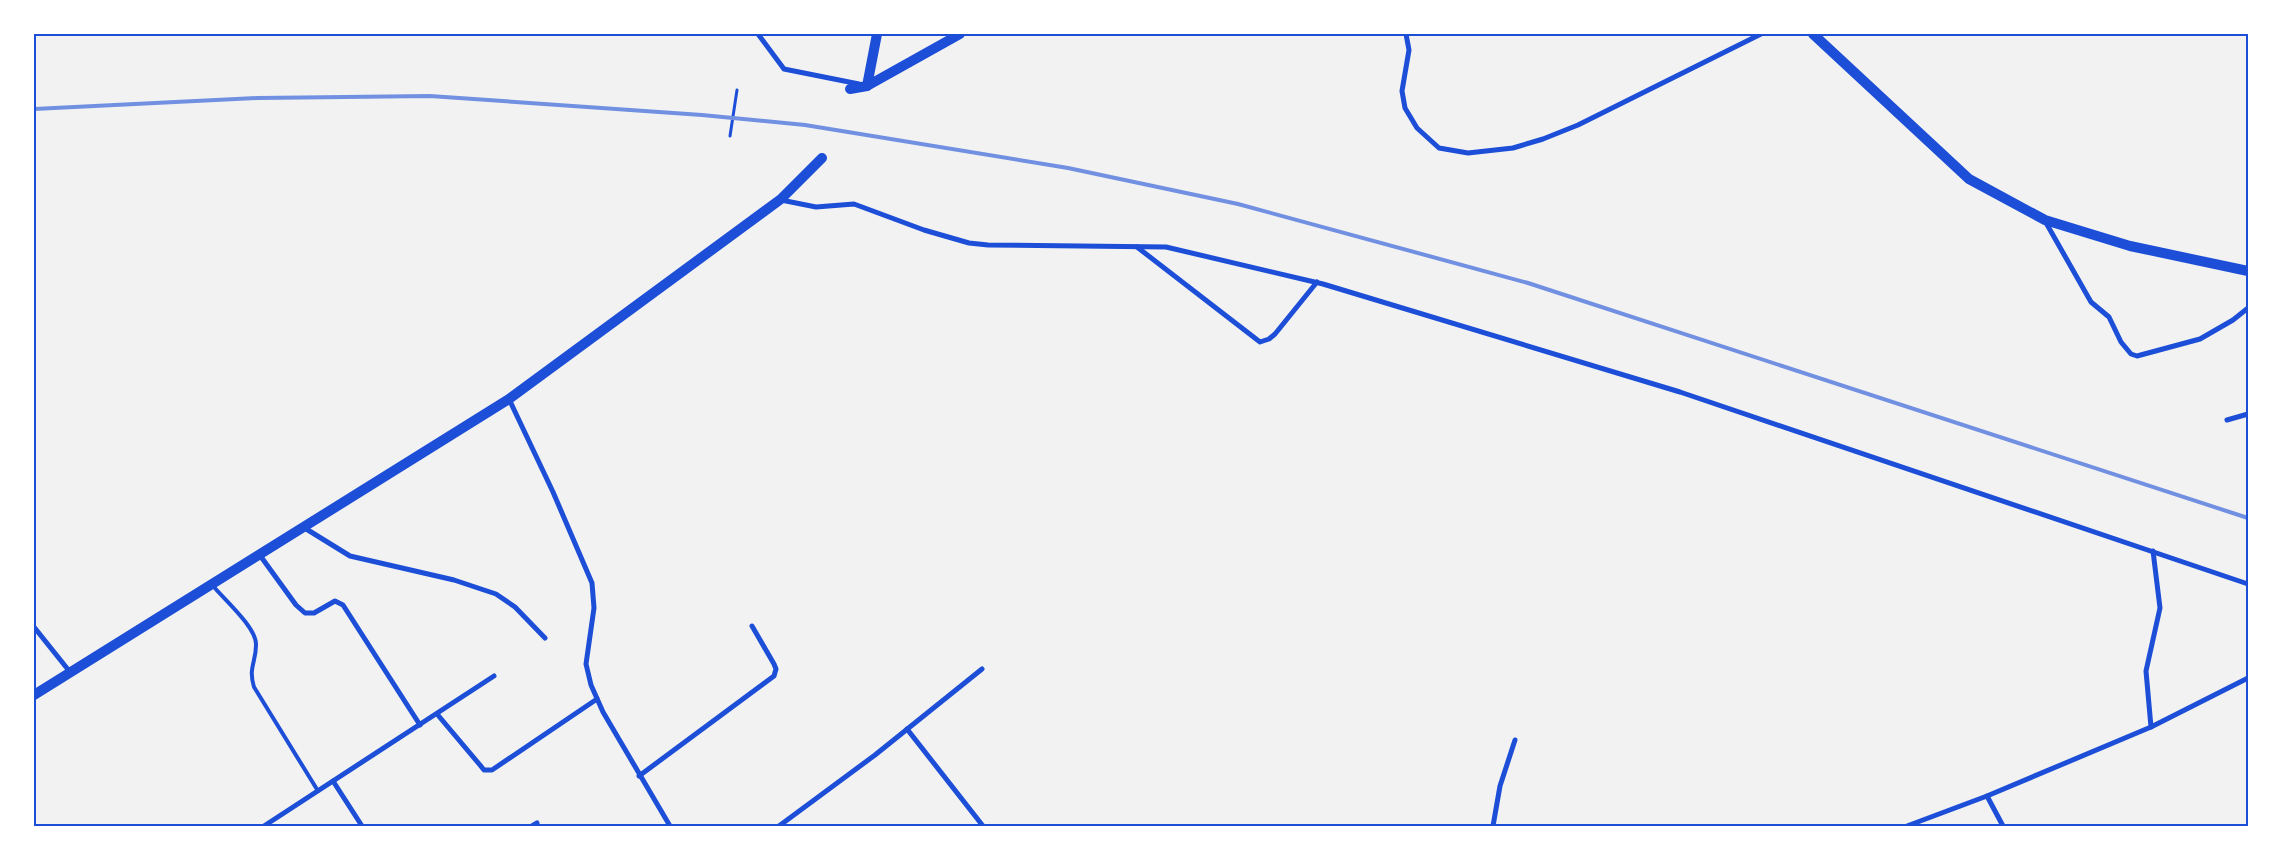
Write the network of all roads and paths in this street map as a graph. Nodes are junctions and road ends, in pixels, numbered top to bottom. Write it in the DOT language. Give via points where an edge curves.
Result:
graph roads {
  1 [pos="758,34"];
  2 [pos="877,34"];
  3 [pos="960,34"];
  4 [pos="1406,34"];
  5 [pos="1761,34"];
  6 [pos="1813,34"];
  7 [pos="867,86"];
  8 [pos="850,89"];
  9 [pos="737,90"];
  10 [pos="730,136"];
  11 [pos="822,158"];
  12 [pos="781,199"];
  13 [pos="2045,220"];
  14 [pos="1137,246"];
  15 [pos="2248,271"];
  16 [pos="1317,282"];
  17 [pos="2248,308"];
  18 [pos="509,399"];
  19 [pos="2248,414"];
  20 [pos="2227,420"];
  21 [pos="302,526"];
  22 [pos="2153,551"];
  23 [pos="258,554"];
  24 [pos="211,584"];
  25 [pos="2248,584"];
  26 [pos="752,626"];
  27 [pos="34,627"];
  28 [pos="545,638"];
  29 [pos="982,669"];
  30 [pos="70,672"];
  31 [pos="494,676"];
  32 [pos="2248,678"];
  33 [pos="34,695"];
  34 [pos="597,699"];
  35 [pos="437,714"];
  36 [pos="420,725"];
  37 [pos="2150,727"];
  38 [pos="907,729"];
  39 [pos="1515,740"];
  40 [pos="639,776"];
  41 [pos="333,781"];
  42 [pos="318,791"];
  43 [pos="1987,796"];
  44 [pos="264,826"];
  45 [pos="362,826"];
  46 [pos="670,826"];
  47 [pos="778,826"];
  48 [pos="983,826"];
  49 [pos="1493,826"];
  50 [pos="1908,826"];
  51 [pos="2003,826"];
  1 -- 7 [label="street" via="784,69"];
  2 -- 7 [label="main road"];
  3 -- 7 [label="main road"];
  4 -- 5 [label="street" via="1409,50 1402,90 1405,108 1417,128 1439,148 1468,153 1513,148 1552,136"];
  6 -- 13 [label="main road" via="1969,180"];
  7 -- 8 [label="main road"];
  9 -- 10 [label="path"];
  11 -- 12 [label="main road"];
  12 -- 14 [label="street" via="816,207 854,204 904,224 969,243"];
  12 -- 18 [label="main road"];
  13 -- 15 [label="main road" via="2130,246"];
  13 -- 17 [label="street" via="2092,302 2109,317 2131,354 2137,356 2200,339"];
  14 -- 16 [label="street" via="1166,247"];
  14 -- 16 [label="street" via="1260,342 1274,334"];
  16 -- 22 [label="street" via="1680,392"];
  18 -- 21 [label="main road"];
  18 -- 34 [label="street" via="592,583 594,608 586,664"];
  19 -- 20 [label="street"];
  21 -- 23 [label="main road"];
  21 -- 28 [label="street" via="350,556 454,580 496,594 515,607"];
  22 -- 25 [label="street"];
  22 -- 37 [label="street" via="2160,608 2146,671"];
  23 -- 24 [label="main road"];
  23 -- 36 [label="street" via="305,613 314,613 335,601 342,604"];
  24 -- 30 [label="main road"];
  24 -- 42 [label="lane" via="251,630 256,644 250,670 254,688"];
  26 -- 40 [label="street" via="774,664 774,676"];
  27 -- 30 [label="street"];
  29 -- 38 [label="street"];
  30 -- 33 [label="main road"];
  31 -- 35 [label="street"];
  32 -- 37 [label="street"];
  34 -- 35 [label="street" via="492,770 484,770"];
  34 -- 40 [label="street"];
  35 -- 36 [label="street"];
  36 -- 41 [label="street"];
  37 -- 43 [label="street"];
  38 -- 47 [label="street"];
  38 -- 48 [label="street"];
  39 -- 49 [label="street" via="1500,786"];
  40 -- 46 [label="street"];
  41 -- 42 [label="street"];
  41 -- 45 [label="street"];
  42 -- 44 [label="street"];
  43 -- 50 [label="street"];
  43 -- 51 [label="street"];
}
